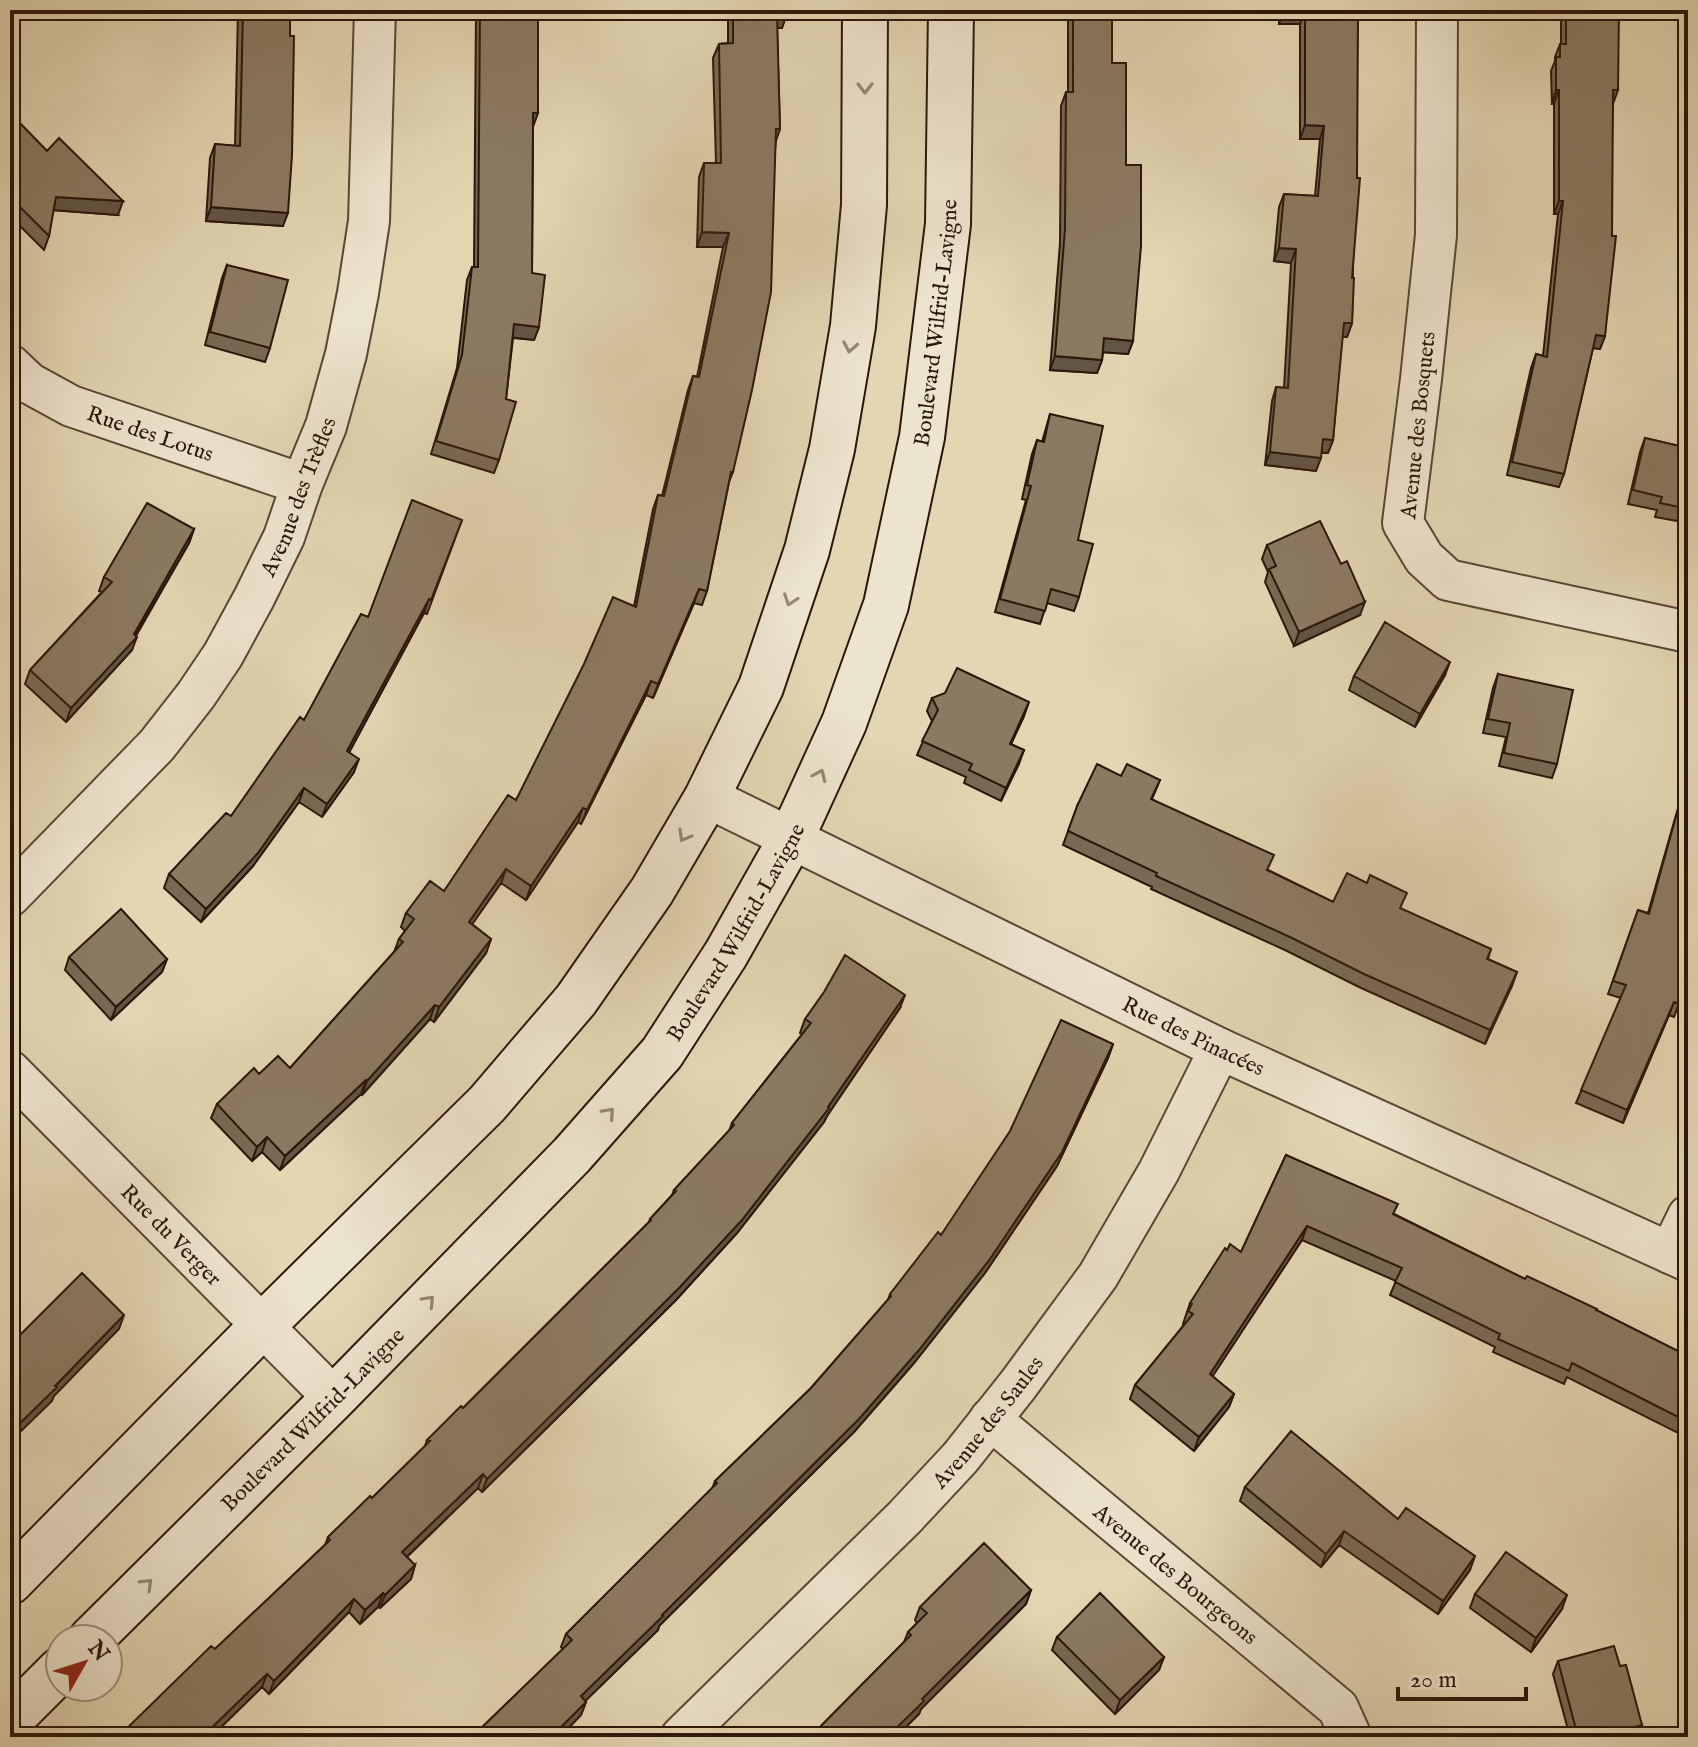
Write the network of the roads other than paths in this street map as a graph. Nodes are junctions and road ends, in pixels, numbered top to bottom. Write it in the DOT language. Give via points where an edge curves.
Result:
graph roads {
  1 [pos="375,10"];
  2 [pos="865,10"];
  3 [pos="951,10"];
  4 [pos="1437,10"];
  5 [pos="10,365"];
  6 [pos="302,484"];
  7 [pos="1688,632"];
  8 [pos="707,797"];
  9 [pos="791,839"];
  10 [pos="10,896"];
  11 [pos="1220,1049"];
  12 [pos="10,1071"];
  13 [pos="1688,1216"];
  14 [pos="1679,1257"];
  15 [pos="262,1326"];
  16 [pos="334,1398"];
  17 [pos="990,1419"];
  18 [pos="10,1582"];
  19 [pos="107,1623"];
  20 [pos="44,1686"];
  21 [pos="10,1720"];
  22 [pos="681,1737"];
  23 [pos="1351,1737"];
  1 -- 6 [label="street, Avenue des Trèfles" via="369,221 361,278 326,426"];
  2 -- 8 [label="street, one-way" via="864,205 853,326 832,449 807,550 761,687"];
  9 -- 3 [label="street, Boulevard Wilfrid-Lavigne, one-way" via="844,723 886,605 922,437 948,224"];
  4 -- 7 [label="street, Avenue des Bosquets" via="1436,235 1403,523 1424,558 1448,580"];
  5 -- 6 [label="street, Rue des Lotus" via="29,383 71,406"];
  6 -- 10 [label="street, Avenue des Trèfles" via="254,598 196,695 157,745"];
  8 -- 9 [label="street, Rue des Pinacées"];
  8 -- 15 [label="street, one-way" via="652,891 576,1000 487,1104"];
  9 -- 11 [label="street, Rue des Pinacées"];
  16 -- 9 [label="street, Boulevard Wilfrid-Lavigne, one-way" via="572,1155 662,1053"];
  11 -- 14 [label="street, Rue des Pinacées"];
  11 -- 17 [label="street, Avenue des Saules" via="1159,1171 1098,1276"];
  12 -- 15 [label="street, Rue du Verger"];
  13 -- 14 [label="street"];
  15 -- 16 [label="street, Rue du Verger"];
  15 -- 18 [label="street"];
  19 -- 16 [label="street, Boulevard Wilfrid-Lavigne, one-way"];
  17 -- 22 [label="street, Avenue des Saules" via="905,1517"];
  17 -- 23 [label="street, Avenue des Bourgeons" via="1338,1708"];
  20 -- 21 [label="street"];
}
